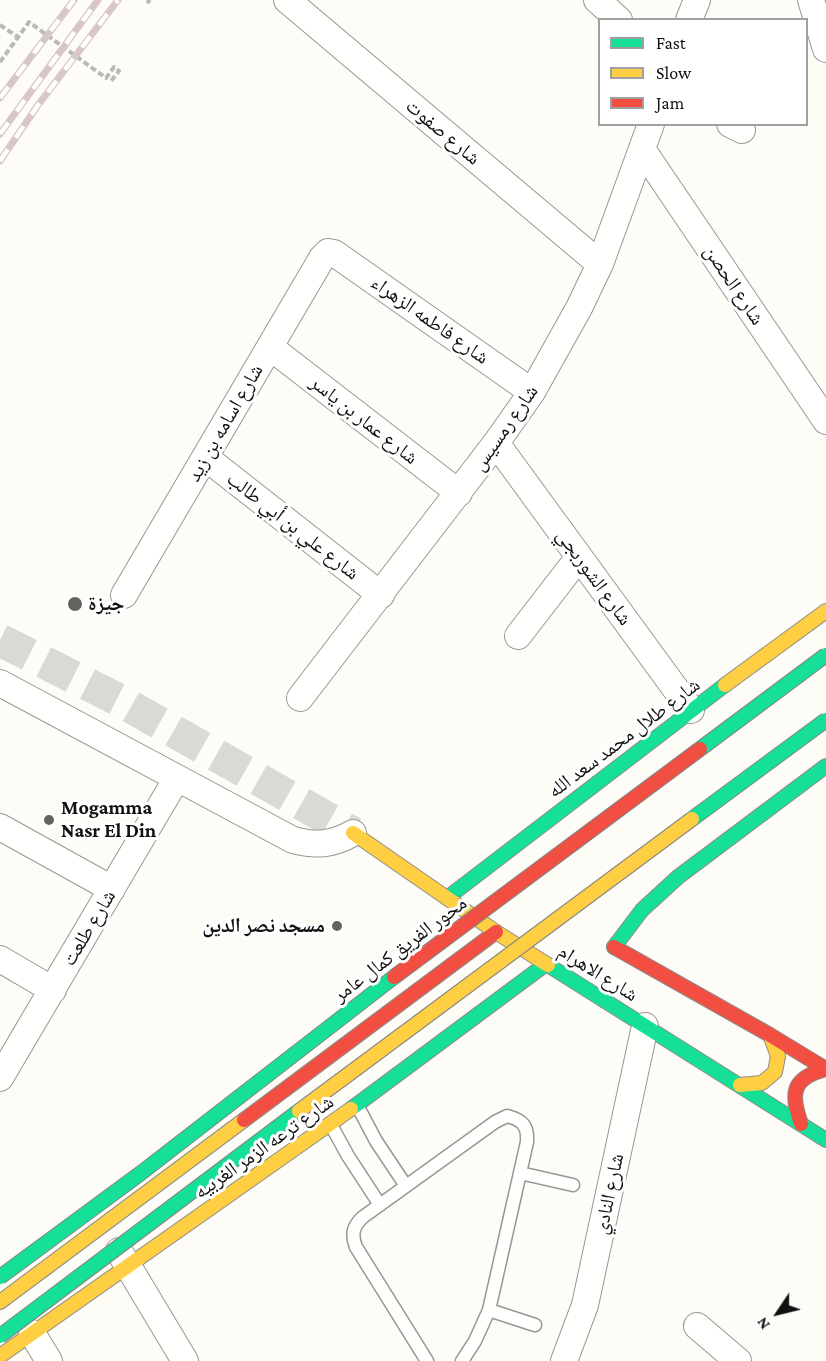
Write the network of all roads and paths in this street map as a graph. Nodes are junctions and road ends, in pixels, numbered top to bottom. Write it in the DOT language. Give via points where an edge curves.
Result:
graph roads {
  1 [pos="597,0"];
  2 [pos="697,0"];
  3 [pos="811,0"];
  4 [pos="296,3"];
  5 [pos="617,18"];
  6 [pos="690,18"];
  7 [pos="0,25"];
  8 [pos="18,37"];
  9 [pos="826,49"];
  10 [pos="0,62"];
  11 [pos="111,81"];
  12 [pos="650,126"];
  13 [pos="642,148"];
  14 [pos="328,252"];
  15 [pos="600,264"];
  16 [pos="270,347"];
  17 [pos="532,392"];
  18 [pos="826,421"];
  19 [pos="496,443"];
  20 [pos="205,458"];
  21 [pos="459,493"];
  22 [pos="579,557"];
  23 [pos="123,595"];
  24 [pos="381,595"];
  25 [pos="826,611"];
  26 [pos="518,636"];
  27 [pos="826,655"];
  28 [pos="0,683"];
  29 [pos="300,698"];
  30 [pos="691,710"];
  31 [pos="826,720"];
  32 [pos="826,766"];
  33 [pos="177,778"];
  34 [pos="0,827"];
  35 [pos="353,833"];
  36 [pos="112,889"];
  37 [pos="447,898"];
  38 [pos="496,932"];
  39 [pos="0,959"];
  40 [pos="546,964"];
  41 [pos="52,990"];
  42 [pos="645,1026"];
  43 [pos="770,1035"];
  44 [pos="826,1069"];
  45 [pos="0,1078"];
  46 [pos="294,1082"];
  47 [pos="741,1085"];
  48 [pos="357,1105"];
  49 [pos="330,1124"];
  50 [pos="801,1124"];
  51 [pos="826,1140"];
  52 [pos="520,1173"];
  53 [pos="573,1185"];
  54 [pos="406,1186"];
  55 [pos="380,1205"];
  56 [pos="103,1225"];
  57 [pos="129,1268"];
  58 [pos="0,1276"];
  59 [pos="0,1302"];
  60 [pos="489,1310"];
  61 [pos="535,1325"];
  62 [pos="697,1326"];
  63 [pos="32,1333"];
  64 [pos="0,1336"];
  65 [pos="0,1356"];
  66 [pos="49,1361"];
  67 [pos="185,1361"];
  68 [pos="427,1361"];
  69 [pos="462,1361"];
  70 [pos="564,1361"];
  71 [pos="738,1361"];
  1 -- 5 [label="street"];
  2 -- 6 [label="street"];
  3 -- 9 [label="street"];
  4 -- 15 [label="street, شارع صفوت"];
  7 -- 8 [label="path"];
  8 -- 10 [label="path"];
  8 -- 11 [label="path" via="28,22 106,78 114,67 119,71"];
  12 -- 13 [label="street, شارع رمسيس"];
  13 -- 15 [label="street, شارع رمسيس"];
  13 -- 18 [label="street, شارع الحصن"];
  14 -- 16 [label="street, شارع اسامه بن زيد"];
  14 -- 17 [label="street, شارع فاطمه الزهراء"];
  15 -- 17 [label="street, شارع رمسيس"];
  16 -- 20 [label="street, شارع اسامه بن زيد"];
  16 -- 21 [label="street, شارع عمار بن ياسر"];
  17 -- 19 [label="street, شارع رمسيس"];
  19 -- 21 [label="street, شارع رمسيس"];
  19 -- 22 [label="street, شارع الشوربجي"];
  20 -- 23 [label="street, شارع اسامه بن زيد"];
  20 -- 24 [label="street, شارع علي بن أبي طالب"];
  21 -- 24 [label="street, شارع رمسيس"];
  22 -- 26 [label="street"];
  22 -- 30 [label="street, شارع الشوربجي"];
  24 -- 29 [label="street, شارع رمسيس"];
  25 -- 30 [label="main road, شارع طلال محمد سعد الله"];
  27 -- 58 [label="main road, محور الفريق كمال عامر, bridge"];
  28 -- 33 [label="street"];
  30 -- 37 [label="main road, شارع طلال محمد سعد الله"];
  31 -- 64 [label="main road, bridge"];
  32 -- 43 [label="main road, شارع الاهرام" via="678,877 642,910 614,947"];
  33 -- 35 [label="street" via="293,840 324,844"];
  33 -- 36 [label="street, شارع طلعت"];
  34 -- 36 [label="street"];
  35 -- 37 [label="main road, شارع الاهرام"];
  36 -- 41 [label="street, شارع طلعت"];
  37 -- 38 [label="main road, شارع الاهرام"];
  38 -- 40 [label="main road, شارع الاهرام"];
  38 -- 46 [label="main road, شارع ترعه الزمر الغربيه"];
  39 -- 41 [label="street"];
  40 -- 42 [label="main road, شارع الاهرام"];
  40 -- 48 [label="main road, شارع ترعه الزمر الغربيه"];
  41 -- 45 [label="street, شارع طلعت"];
  42 -- 47 [label="main road, شارع الاهرام"];
  42 -- 70 [label="street, شارع النادي" via="585,1305"];
  43 -- 44 [label="main road, شارع الاهرام"];
  43 -- 47 [label="main road" via="779,1054 776,1071 762,1084"];
  44 -- 50 [label="main road" via="808,1075 796,1087 793,1096"];
  46 -- 49 [label="main road"];
  46 -- 56 [label="main road, شارع ترعه الزمر الغربيه"];
  47 -- 50 [label="main road, شارع الاهرام"];
  48 -- 49 [label="main road, شارع ترعه الزمر الغربيه"];
  48 -- 54 [label="lane"];
  49 -- 55 [label="lane"];
  49 -- 57 [label="main road, شارع ترعه الزمر الغربيه"];
  50 -- 51 [label="main road, شارع الاهرام"];
  52 -- 53 [label="lane"];
  52 -- 54 [label="lane" via="528,1129 520,1119 507,1116"];
  52 -- 60 [label="lane"];
  54 -- 55 [label="lane"];
  55 -- 68 [label="lane" via="357,1222 353,1239"];
  56 -- 57 [label="street"];
  56 -- 59 [label="main road, شارع ترعه الزمر الغربيه"];
  57 -- 63 [label="main road, شارع ترعه الزمر الغربيه"];
  57 -- 67 [label="street"];
  60 -- 61 [label="lane"];
  60 -- 69 [label="lane"];
  62 -- 71 [label="street"];
  63 -- 65 [label="main road, شارع ترعه الزمر الغربيه"];
  63 -- 66 [label="street"];
}
